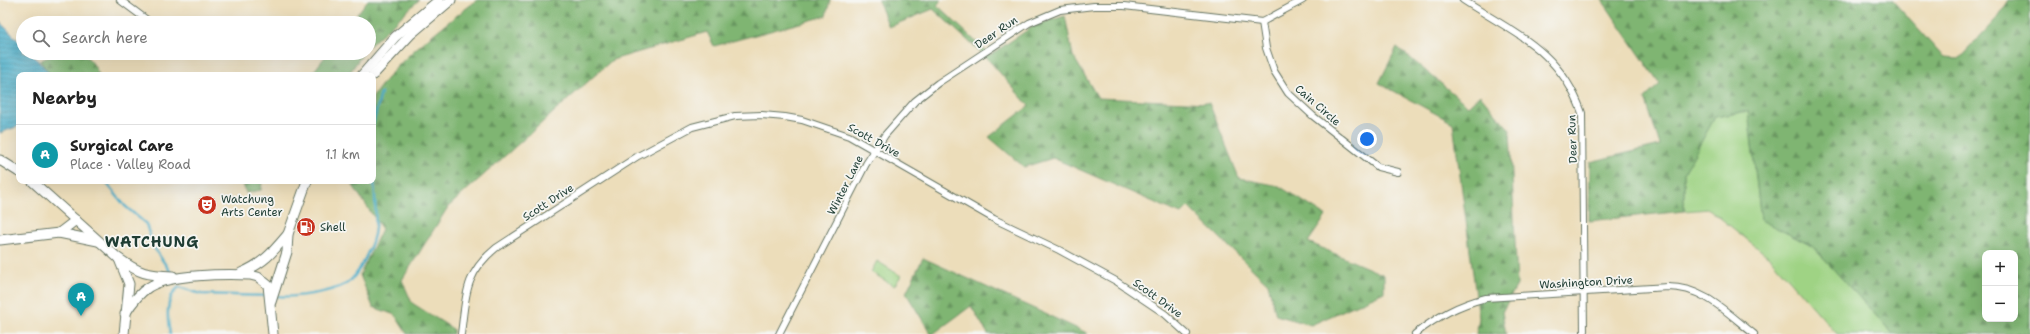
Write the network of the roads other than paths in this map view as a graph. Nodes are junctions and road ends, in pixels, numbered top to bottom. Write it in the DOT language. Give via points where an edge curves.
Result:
graph roads {
  1 [pos="120,0"];
  2 [pos="439,0"];
  3 [pos="451,0"];
  4 [pos="1303,0"];
  5 [pos="1463,0"];
  6 [pos="141,16"];
  7 [pos="1262,22"];
  8 [pos="376,59"];
  9 [pos="375,60"];
  10 [pos="959,69"];
  11 [pos="365,72"];
  12 [pos="376,72"];
  13 [pos="874,150"];
  14 [pos="0,160"];
  15 [pos="16,170"];
  16 [pos="1398,172"];
  17 [pos="35,184"];
  18 [pos="306,184"];
  19 [pos="76,220"];
  20 [pos="59,233"];
  21 [pos="288,234"];
  22 [pos="0,240"];
  23 [pos="100,241"];
  24 [pos="118,258"];
  25 [pos="237,275"];
  26 [pos="159,279"];
  27 [pos="273,289"];
  28 [pos="1584,292"];
  29 [pos="124,314"];
  30 [pos="273,330"];
  31 [pos="124,334"];
  32 [pos="461,334"];
  33 [pos="779,334"];
  34 [pos="1187,334"];
  35 [pos="1415,334"];
  36 [pos="1584,334"];
  37 [pos="1754,334"];
  1 -- 6 [label="street"];
  2 -- 8 [label="main road" via="395,38"];
  3 -- 12 [label="main road" via="411,34"];
  4 -- 7 [label="street"];
  5 -- 28 [label="street, Deer Run" via="1542,50 1562,72 1577,98 1582,113"];
  7 -- 10 [label="street, Deer Run" via="1124,6 1078,7 1060,10 1029,22"];
  7 -- 16 [label="street, Cain Circle" via="1266,48 1274,70 1288,93 1378,167"];
  9 -- 11 [label="main road"];
  10 -- 13 [label="street, Winter Lane" via="915,101"];
  13 -- 32 [label="street, Scott Drive" via="849,136 785,117 735,116 692,127 638,156 485,257 476,267 468,286"];
  13 -- 33 [label="street, Winter Lane"];
  13 -- 34 [label="street, Scott Drive" via="994,219 1116,281 1165,314"];
  14 -- 15 [label="main road"];
  17 -- 19 [label="main road"];
  18 -- 21 [label="main road"];
  19 -- 20 [label="main road"];
  19 -- 23 [label="main road"];
  20 -- 22 [label="main road"];
  20 -- 23 [label="main road"];
  21 -- 25 [label="main road" via="260,264"];
  21 -- 27 [label="main road" via="286,252"];
  23 -- 24 [label="main road"];
  24 -- 26 [label="main road"];
  24 -- 29 [label="main road" via="129,284"];
  25 -- 26 [label="main road"];
  25 -- 27 [label="main road" via="258,277"];
  26 -- 29 [label="main road" via="144,290"];
  27 -- 30 [label="main road" via="270,308"];
  28 -- 35 [label="street, Washington Drive" via="1486,298 1451,310"];
  28 -- 36 [label="street, Deer Run"];
  28 -- 37 [label="street, Washington Drive" via="1668,287 1694,290"];
  29 -- 31 [label="main road"];
}
